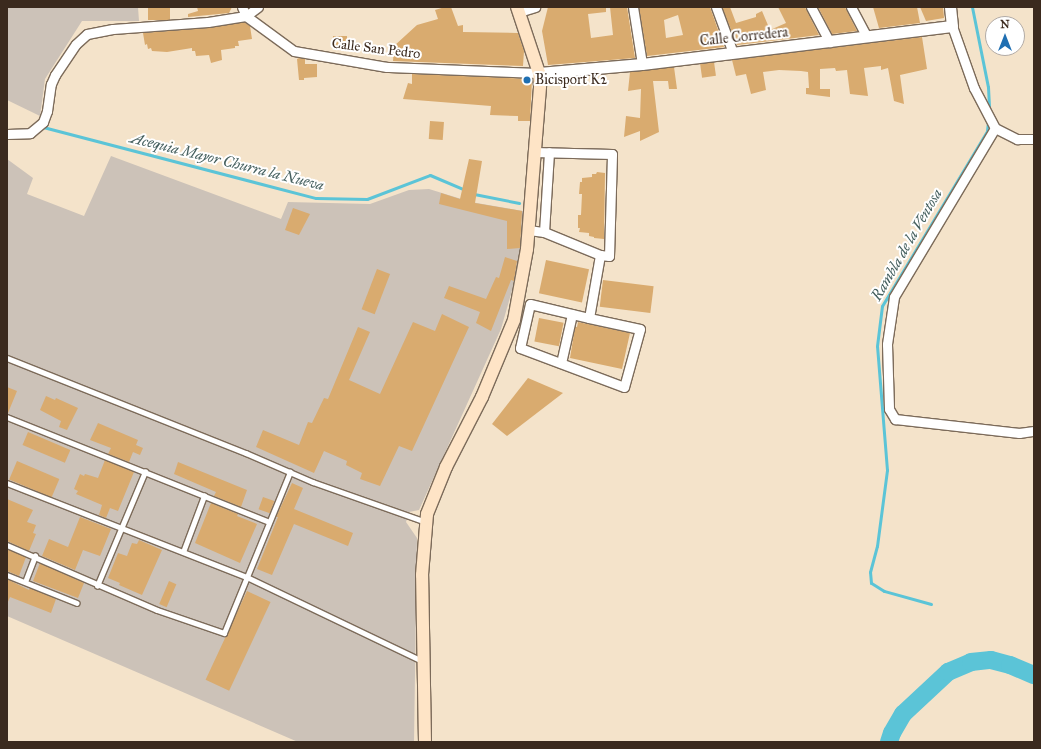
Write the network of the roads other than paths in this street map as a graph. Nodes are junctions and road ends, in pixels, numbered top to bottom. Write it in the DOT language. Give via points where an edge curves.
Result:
graph roads {
  1 [pos="242,7"];
  2 [pos="258,7"];
  3 [pos="535,7"];
  4 [pos="633,7"];
  5 [pos="716,7"];
  6 [pos="811,7"];
  7 [pos="851,7"];
  8 [pos="950,7"];
  9 [pos="518,9"];
  10 [pos="246,16"];
  11 [pos="952,26"];
  12 [pos="867,37"];
  13 [pos="830,42"];
  14 [pos="733,53"];
  15 [pos="642,64"];
  16 [pos="539,73"];
  17 [pos="995,128"];
  18 [pos="7,134"];
  19 [pos="1034,139"];
  20 [pos="534,152"];
  21 [pos="549,152"];
  22 [pos="529,230"];
  23 [pos="544,232"];
  24 [pos="604,255"];
  25 [pos="572,314"];
  26 [pos="589,318"];
  27 [pos="7,358"];
  28 [pos="561,364"];
  29 [pos="7,417"];
  30 [pos="1034,431"];
  31 [pos="145,472"];
  32 [pos="290,472"];
  33 [pos="7,483"];
  34 [pos="204,496"];
  35 [pos="269,522"];
  36 [pos="426,522"];
  37 [pos="122,528"];
  38 [pos="7,545"];
  39 [pos="183,552"];
  40 [pos="35,556"];
  41 [pos="7,575"];
  42 [pos="247,577"];
  43 [pos="25,582"];
  44 [pos="97,586"];
  45 [pos="77,604"];
  46 [pos="424,662"];
  47 [pos="425,742"];
  1 -- 10 [label="street"];
  2 -- 10 [label="street"];
  3 -- 9 [label="street"];
  4 -- 15 [label="street"];
  5 -- 14 [label="street"];
  6 -- 13 [label="street"];
  7 -- 12 [label="street"];
  8 -- 11 [label="street"];
  9 -- 16 [label="main road"];
  10 -- 16 [label="street, Calle San Pedro" via="294,51 387,67"];
  10 -- 18 [label="street" via="208,22 112,29 87,34 76,44 51,84 43,122 30,134"];
  11 -- 12 [label="street, Calle Corredera"];
  11 -- 17 [label="street" via="974,88"];
  12 -- 13 [label="street, Calle Corredera"];
  13 -- 14 [label="street, Calle Corredera"];
  14 -- 15 [label="street, Calle Corredera"];
  15 -- 16 [label="street, Calle Corredera"];
  16 -- 20 [label="main road"];
  17 -- 19 [label="street" via="1017,139"];
  17 -- 30 [label="street" via="894,297 887,344 889,409 895,419 1019,433"];
  20 -- 21 [label="street"];
  20 -- 22 [label="main road"];
  21 -- 23 [label="street"];
  21 -- 24 [label="street" via="612,154"];
  22 -- 23 [label="street"];
  22 -- 36 [label="main road" via="514,320 482,397 446,468"];
  23 -- 24 [label="street"];
  24 -- 26 [label="street"];
  25 -- 26 [label="street"];
  25 -- 28 [label="street"];
  25 -- 28 [label="street" via="530,304 520,348"];
  26 -- 28 [label="street" via="640,329 624,387"];
  27 -- 32 [label="lane"];
  29 -- 31 [label="lane"];
  31 -- 34 [label="lane"];
  31 -- 37 [label="lane"];
  32 -- 35 [label="lane"];
  32 -- 36 [label="lane"];
  33 -- 37 [label="lane"];
  34 -- 35 [label="lane"];
  34 -- 39 [label="lane"];
  35 -- 42 [label="lane"];
  36 -- 46 [label="main road" via="422,575"];
  37 -- 39 [label="lane"];
  37 -- 44 [label="lane"];
  38 -- 40 [label="lane"];
  39 -- 42 [label="lane"];
  40 -- 43 [label="lane"];
  40 -- 44 [label="lane"];
  41 -- 43 [label="lane"];
  42 -- 44 [label="lane" via="224,633"];
  42 -- 46 [label="lane"];
  43 -- 45 [label="lane"];
  46 -- 47 [label="main road"];
}
